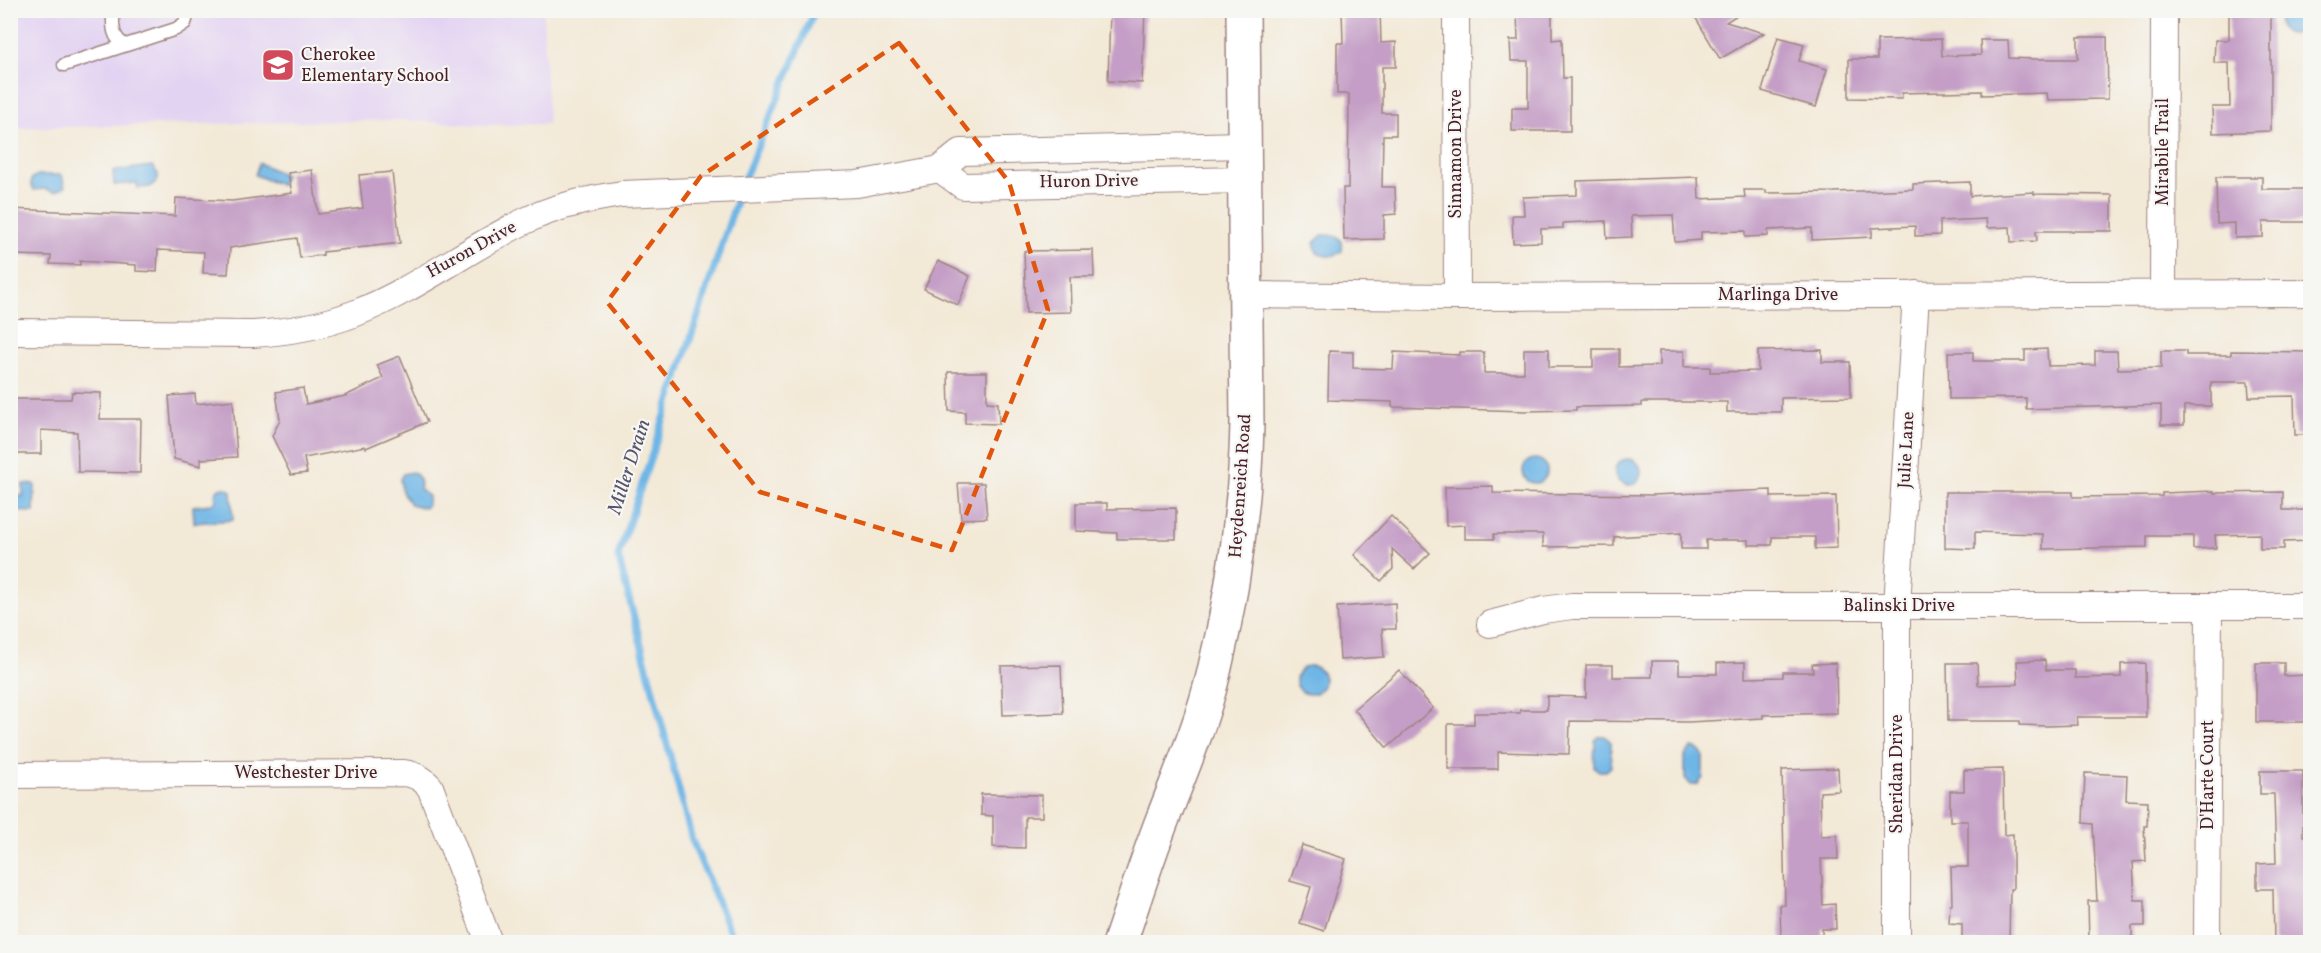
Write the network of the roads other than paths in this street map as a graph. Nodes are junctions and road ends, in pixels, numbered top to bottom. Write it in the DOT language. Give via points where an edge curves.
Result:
graph roads {
  1 [pos="113,10"];
  2 [pos="189,10"];
  3 [pos="1243,10"];
  4 [pos="1455,10"];
  5 [pos="2164,10"];
  6 [pos="125,45"];
  7 [pos="64,64"];
  8 [pos="1243,145"];
  9 [pos="1045,149"];
  10 [pos="940,169"];
  11 [pos="1244,180"];
  12 [pos="1046,183"];
  13 [pos="2163,293"];
  14 [pos="2310,293"];
  15 [pos="1916,294"];
  16 [pos="1246,295"];
  17 [pos="1457,297"];
  18 [pos="10,332"];
  19 [pos="1897,606"];
  20 [pos="2310,606"];
  21 [pos="2209,607"];
  22 [pos="1490,624"];
  23 [pos="10,775"];
  24 [pos="489,942"];
  25 [pos="1120,942"];
  26 [pos="1897,942"];
  27 [pos="2207,942"];
  1 -- 6 [label="lane" via="114,35"];
  2 -- 6 [label="lane" via="185,23 176,29"];
  3 -- 8 [label="street, Heydenreich Road"];
  4 -- 17 [label="street, Sinnamon Drive"];
  5 -- 13 [label="street, Mirabile Trail"];
  6 -- 7 [label="lane"];
  8 -- 9 [label="street, Huron Drive"];
  8 -- 11 [label="street, Heydenreich Road"];
  9 -- 10 [label="street, Huron Drive" via="961,152"];
  9 -- 12 [label="street"];
  10 -- 12 [label="street, Huron Drive" via="963,186"];
  10 -- 18 [label="street, Huron Drive" via="857,184 622,194 590,199 525,221 357,313 293,331"];
  11 -- 12 [label="street, Huron Drive"];
  11 -- 16 [label="street, Heydenreich Road"];
  13 -- 14 [label="street, Marlinga Drive"];
  13 -- 15 [label="street, Marlinga Drive"];
  15 -- 17 [label="street, Marlinga Drive"];
  15 -- 19 [label="street, Julie Lane"];
  16 -- 17 [label="street, Marlinga Drive"];
  16 -- 25 [label="street, Heydenreich Road" via="1246,465 1225,618 1197,728"];
  19 -- 21 [label="street, Balinski Drive"];
  19 -- 22 [label="street, Balinski Drive" via="1572,606"];
  19 -- 26 [label="street, Sheridan Drive"];
  20 -- 21 [label="street, Balinski Drive"];
  21 -- 27 [label="street, D'Harte Court"];
  23 -- 24 [label="street, Westchester Drive" via="415,775 430,787"];
}
